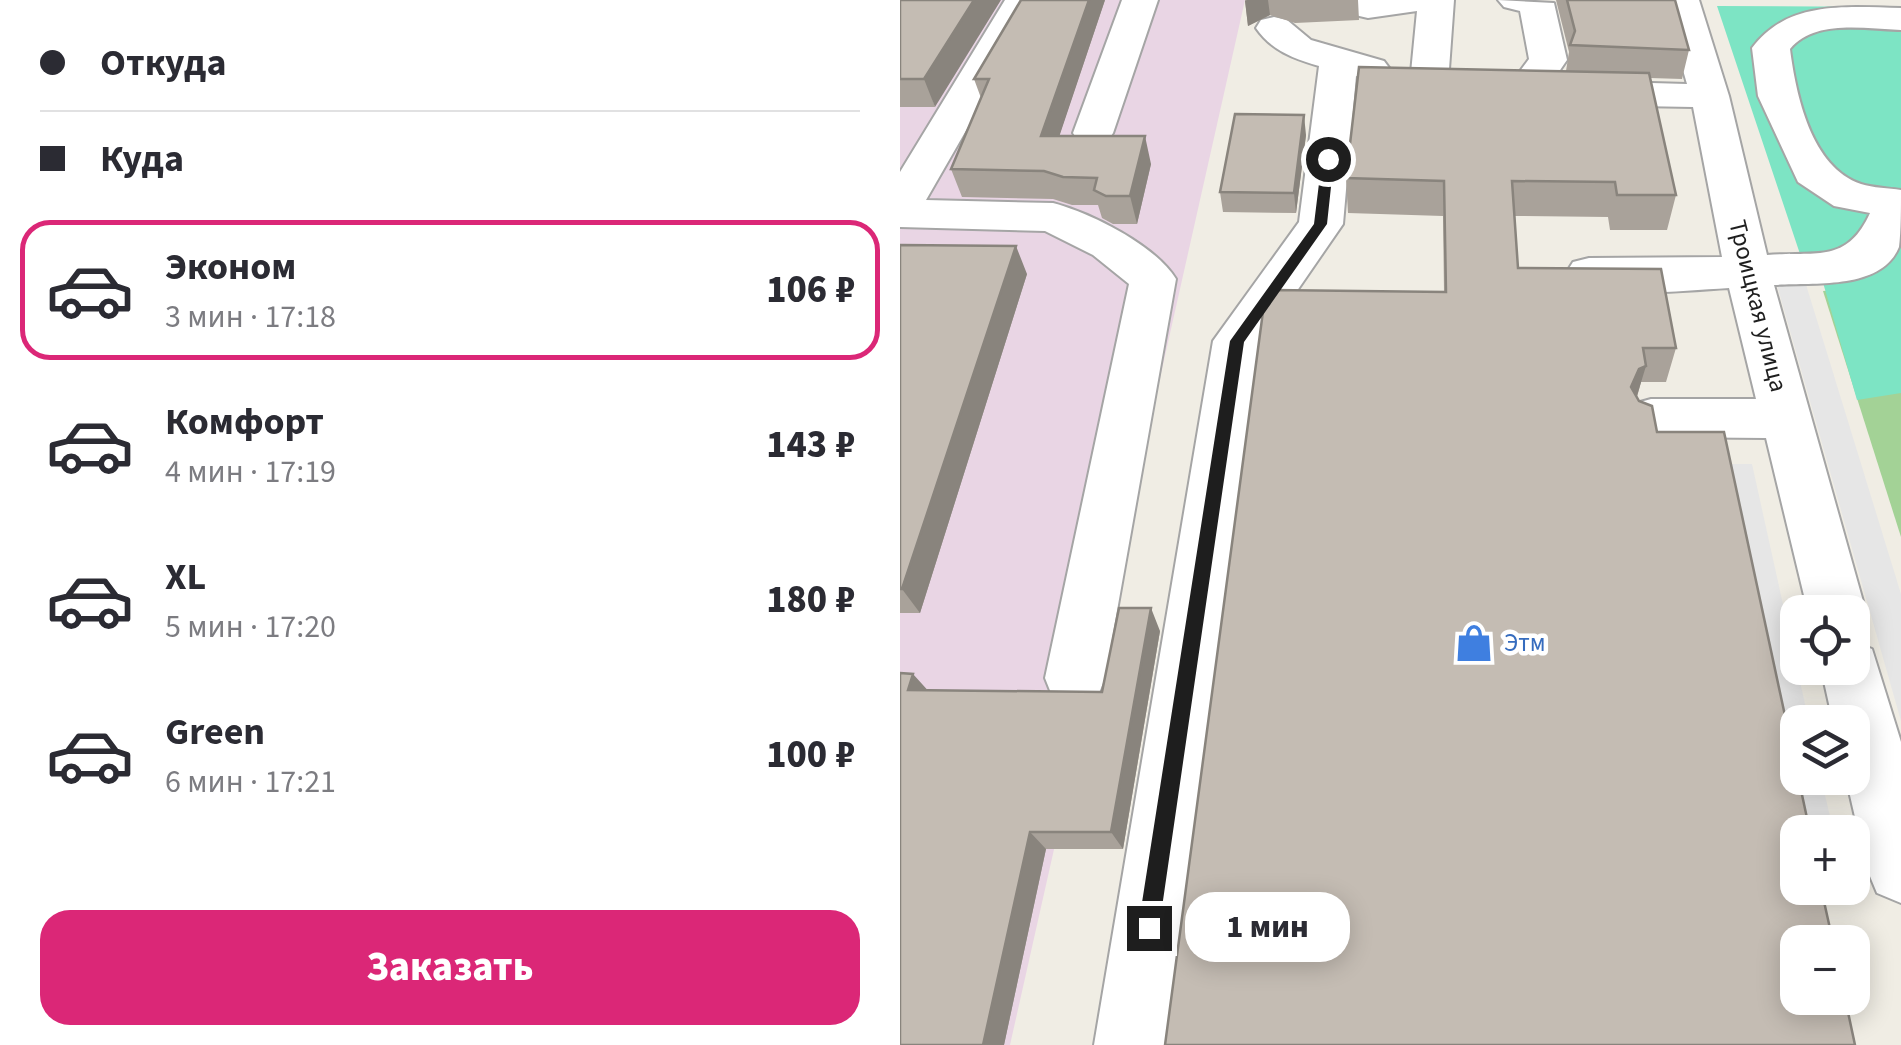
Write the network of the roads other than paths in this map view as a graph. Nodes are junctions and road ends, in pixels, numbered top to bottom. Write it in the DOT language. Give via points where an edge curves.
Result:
graph roads {
  1 [pos="1023,0"];
  2 [pos="1140,0"];
  3 [pos="1423,0"];
  4 [pos="1436,0"];
  5 [pos="1516,0"];
  6 [pos="1681,0"];
  7 [pos="1368,8"];
  8 [pos="1901,19"];
  9 [pos="1274,28"];
  10 [pos="1338,62"];
  11 [pos="1429,82"];
  12 [pos="1525,90"];
  13 [pos="1710,96"];
  14 [pos="1093,133"];
  15 [pos="1899,204"];
  16 [pos="900,210"];
  17 [pos="1546,271"];
  18 [pos="1748,272"];
  19 [pos="1650,418"];
  20 [pos="1786,418"];
  21 [pos="1833,595"];
  22 [pos="1075,678"];
  23 [pos="1857,685"];
  24 [pos="1894,805"];
  25 [pos="1901,869"];
  26 [pos="1131,1045"];
  1 -- 16 [label="street"];
  2 -- 14 [label="street"];
  3 -- 7 [label="street"];
  4 -- 11 [label="street"];
  5 -- 12 [label="street" via="1536,3 1548,60"];
  6 -- 13 [label="street, Троицкая улица"];
  8 -- 15 [label="street" via="1826,18 1790,27 1771,48 1777,96 1812,172 1849,196"];
  9 -- 10 [label="street" via="1298,48"];
  10 -- 11 [label="street"];
  10 -- 26 [label="street" via="1321,224 1237,341"];
  11 -- 12 [label="street"];
  12 -- 13 [label="street"];
  13 -- 18 [label="street, Троицкая улица"];
  15 -- 18 [label="street" via="1878,245 1855,264"];
  16 -- 22 [label="street" via="1054,217 1109,245 1153,279"];
  17 -- 18 [label="street"];
  18 -- 20 [label="street, Троицкая улица"];
  19 -- 20 [label="street"];
  20 -- 21 [label="street, Троицкая улица"];
  23 -- 24 [label="street"];
  24 -- 25 [label="street"];
}
